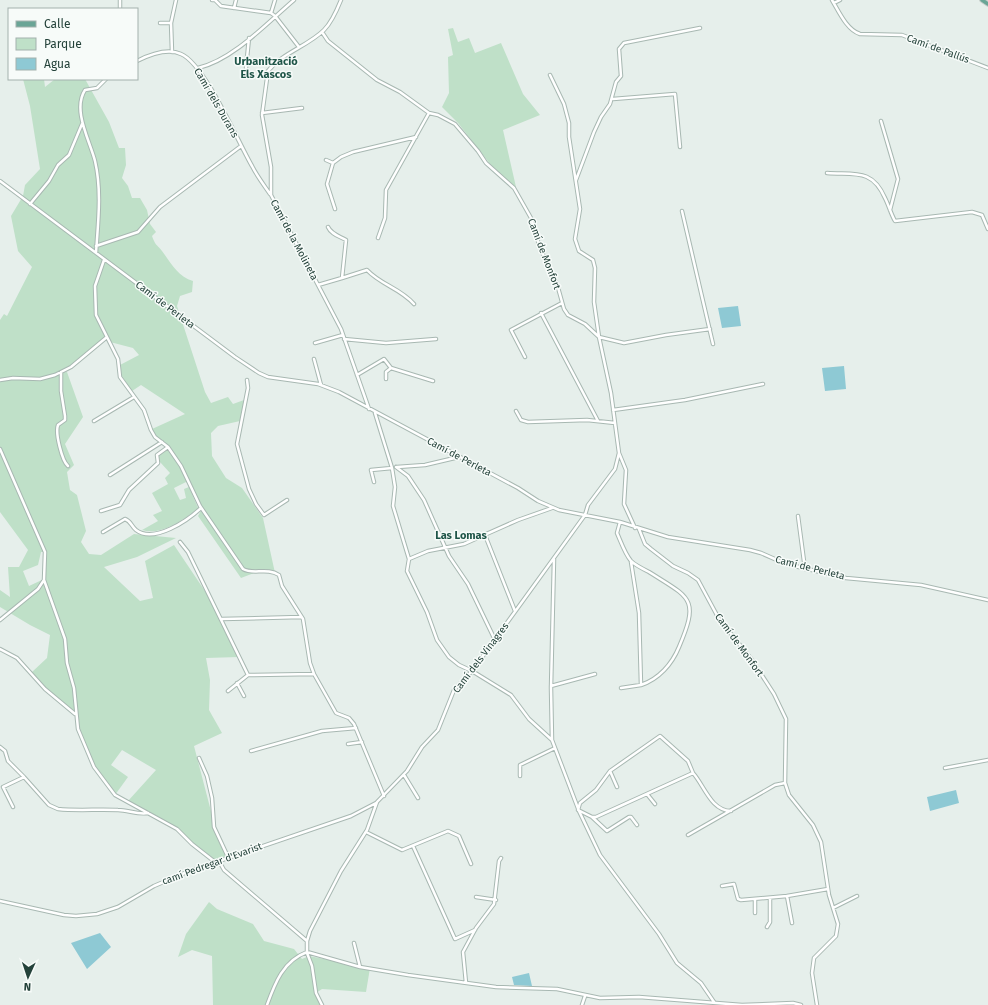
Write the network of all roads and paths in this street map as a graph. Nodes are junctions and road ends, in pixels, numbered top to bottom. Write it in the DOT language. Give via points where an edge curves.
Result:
graph roads {
  1 [pos="176,0"];
  2 [pos="212,0"];
  3 [pos="236,0"];
  4 [pos="275,0"];
  5 [pos="294,0"];
  6 [pos="341,0"];
  7 [pos="840,0"];
  8 [pos="982,0"];
  9 [pos="833,2"];
  10 [pos="987,2"];
  11 [pos="234,8"];
  12 [pos="271,13"];
  13 [pos="276,16"];
  14 [pos="171,22"];
  15 [pos="160,23"];
  16 [pos="700,28"];
  17 [pos="322,32"];
  18 [pos="249,38"];
  19 [pos="299,47"];
  20 [pos="172,52"];
  21 [pos="138,61"];
  22 [pos="198,68"];
  23 [pos="246,68"];
  24 [pos="988,68"];
  25 [pos="550,76"];
  26 [pos="105,80"];
  27 [pos="612,99"];
  28 [pos="302,108"];
  29 [pos="262,113"];
  30 [pos="429,113"];
  31 [pos="881,121"];
  32 [pos="82,124"];
  33 [pos="416,137"];
  34 [pos="242,146"];
  35 [pos="680,147"];
  36 [pos="326,160"];
  37 [pos="334,163"];
  38 [pos="827,173"];
  39 [pos="0,181"];
  40 [pos="576,181"];
  41 [pos="271,195"];
  42 [pos="30,204"];
  43 [pos="335,209"];
  44 [pos="890,210"];
  45 [pos="682,211"];
  46 [pos="328,227"];
  47 [pos="988,229"];
  48 [pos="378,238"];
  49 [pos="96,246"];
  50 [pos="96,254"];
  51 [pos="104,260"];
  52 [pos="342,278"];
  53 [pos="318,285"];
  54 [pos="562,303"];
  55 [pos="414,304"];
  56 [pos="542,313"];
  57 [pos="710,330"];
  58 [pos="343,335"];
  59 [pos="107,337"];
  60 [pos="599,337"];
  61 [pos="344,339"];
  62 [pos="436,339"];
  63 [pos="315,343"];
  64 [pos="713,344"];
  65 [pos="525,357"];
  66 [pos="314,359"];
  67 [pos="391,368"];
  68 [pos="61,372"];
  69 [pos="357,375"];
  70 [pos="0,380"];
  71 [pos="246,380"];
  72 [pos="386,380"];
  73 [pos="433,381"];
  74 [pos="763,384"];
  75 [pos="321,385"];
  76 [pos="134,397"];
  77 [pos="369,409"];
  78 [pos="613,410"];
  79 [pos="516,411"];
  80 [pos="375,412"];
  81 [pos="94,421"];
  82 [pos="598,421"];
  83 [pos="615,424"];
  84 [pos="162,442"];
  85 [pos="168,447"];
  86 [pos="0,449"];
  87 [pos="619,453"];
  88 [pos="459,457"];
  89 [pos="68,466"];
  90 [pos="396,467"];
  91 [pos="392,468"];
  92 [pos="110,475"];
  93 [pos="374,482"];
  94 [pos="287,500"];
  95 [pos="201,508"];
  96 [pos="552,508"];
  97 [pos="101,511"];
  98 [pos="585,515"];
  99 [pos="798,516"];
  100 [pos="620,522"];
  101 [pos="637,529"];
  102 [pos="103,532"];
  103 [pos="485,535"];
  104 [pos="180,542"];
  105 [pos="446,548"];
  106 [pos="408,559"];
  107 [pos="554,559"];
  108 [pos="631,561"];
  109 [pos="805,569"];
  110 [pos="44,580"];
  111 [pos="988,600"];
  112 [pos="515,612"];
  113 [pos="302,617"];
  114 [pos="222,619"];
  115 [pos="0,620"];
  116 [pos="495,640"];
  117 [pos="0,650"];
  118 [pos="472,671"];
  119 [pos="314,674"];
  120 [pos="595,674"];
  121 [pos="248,675"];
  122 [pos="237,683"];
  123 [pos="641,685"];
  124 [pos="551,686"];
  125 [pos="621,688"];
  126 [pos="228,691"];
  127 [pos="244,696"];
  128 [pos="76,714"];
  129 [pos="356,728"];
  130 [pos="552,740"];
  131 [pos="362,742"];
  132 [pos="348,744"];
  133 [pos="0,748"];
  134 [pos="555,748"];
  135 [pos="251,751"];
  136 [pos="199,758"];
  137 [pos="988,760"];
  138 [pos="944,768"];
  139 [pos="610,771"];
  140 [pos="693,773"];
  141 [pos="404,775"];
  142 [pos="520,776"];
  143 [pos="24,777"];
  144 [pos="785,783"];
  145 [pos="617,787"];
  146 [pos="646,793"];
  147 [pos="384,796"];
  148 [pos="418,798"];
  149 [pos="377,802"];
  150 [pos="655,804"];
  151 [pos="13,807"];
  152 [pos="578,810"];
  153 [pos="731,811"];
  154 [pos="149,813"];
  155 [pos="592,817"];
  156 [pos="637,824"];
  157 [pos="366,832"];
  158 [pos="688,835"];
  159 [pos="413,846"];
  160 [pos="228,858"];
  161 [pos="501,858"];
  162 [pos="219,860"];
  163 [pos="215,862"];
  164 [pos="471,864"];
  165 [pos="722,886"];
  166 [pos="828,889"];
  167 [pos="787,896"];
  168 [pos="857,896"];
  169 [pos="476,898"];
  170 [pos="770,898"];
  171 [pos="496,900"];
  172 [pos="755,900"];
  173 [pos="0,901"];
  174 [pos="833,908"];
  175 [pos="755,913"];
  176 [pos="792,923"];
  177 [pos="767,926"];
  178 [pos="476,930"];
  179 [pos="307,941"];
  180 [pos="354,943"];
  181 [pos="307,952"];
  182 [pos="360,967"];
  183 [pos="466,983"];
  184 [pos="585,996"];
  185 [pos="712,1003"];
  186 [pos="267,1005"];
  187 [pos="322,1005"];
  188 [pos="582,1005"];
  189 [pos="802,1005"];
  190 [pos="817,1005"];
  1 -- 14 [label="street"];
  2 -- 11 [label="street" via="221,6"];
  3 -- 11 [label="street"];
  4 -- 12 [label="street"];
  5 -- 13 [label="street"];
  6 -- 17 [label="street, Camí de la Molineta" via="332,20"];
  7 -- 9 [label="street"];
  8 -- 10 [label="main road"];
  9 -- 24 [label="street, Camí de Pallús" via="855,33 902,35"];
  11 -- 12 [label="street"];
  12 -- 13 [label="street"];
  13 -- 18 [label="street"];
  13 -- 19 [label="street"];
  14 -- 15 [label="street"];
  14 -- 20 [label="street"];
  16 -- 27 [label="street" via="624,43 619,49 621,76 616,82"];
  17 -- 19 [label="street, Camí de la Molineta"];
  17 -- 30 [label="street, Camí de Monfort" via="328,41 365,71"];
  18 -- 22 [label="street" via="218,61 207,67"];
  18 -- 23 [label="street"];
  19 -- 29 [label="street, Camí de la Molineta" via="268,71"];
  20 -- 21 [label="street" via="155,54"];
  20 -- 22 [label="street, Camí dels Durans" via="186,57"];
  22 -- 34 [label="street, Camí dels Durans"];
  25 -- 40 [label="street" via="564,104 569,123"];
  26 -- 32 [label="street" via="97,88 85,90"];
  27 -- 35 [label="street" via="675,94"];
  27 -- 40 [label="street" via="594,132"];
  28 -- 29 [label="street"];
  29 -- 41 [label="street, Camí de la Molineta" via="271,167"];
  30 -- 33 [label="street"];
  30 -- 54 [label="street, Camí de Monfort" via="455,124 486,163 514,188 531,218"];
  31 -- 44 [label="street" via="898,179"];
  32 -- 42 [label="street" via="69,155 58,165"];
  32 -- 49 [label="street" via="90,142 97,172 99,205"];
  33 -- 37 [label="street" via="353,152"];
  33 -- 48 [label="street" via="386,190 385,218"];
  34 -- 41 [label="street, Camí dels Durans" via="253,169"];
  34 -- 49 [label="street" via="160,207 138,232"];
  36 -- 37 [label="street"];
  37 -- 43 [label="street" via="327,184"];
  38 -- 44 [label="street" via="854,173 868,177 880,188"];
  39 -- 42 [label="street, Camí de Perleta"];
  40 -- 60 [label="street" via="580,209 575,239 579,251 593,260 595,268 594,302"];
  41 -- 53 [label="street, Camí de la Molineta"];
  42 -- 50 [label="street, Camí de Perleta"];
  44 -- 47 [label="street" via="893,219 898,222 961,212 978,213 984,218"];
  45 -- 57 [label="street"];
  46 -- 52 [label="street" via="334,234 346,240"];
  49 -- 50 [label="street"];
  50 -- 51 [label="street, Camí de Perleta"];
  51 -- 59 [label="street" via="95,286 96,315"];
  51 -- 75 [label="street, Camí de Perleta" via="260,374 278,380"];
  52 -- 53 [label="street"];
  52 -- 55 [label="street" via="367,270 377,279 406,294"];
  53 -- 58 [label="street, Camí de la Molineta"];
  54 -- 56 [label="street"];
  54 -- 60 [label="street, Camí de Monfort" via="568,315 585,324"];
  56 -- 65 [label="street" via="511,330"];
  56 -- 82 [label="street"];
  57 -- 60 [label="street" via="666,334 624,343"];
  57 -- 64 [label="street"];
  58 -- 61 [label="street, Camí de la Molineta"];
  58 -- 63 [label="street"];
  59 -- 68 [label="street" via="71,367"];
  59 -- 76 [label="street" via="118,359 120,377"];
  60 -- 78 [label="street, Camí de Monfort"];
  61 -- 62 [label="street" via="386,343"];
  61 -- 69 [label="street, Camí de la Molineta"];
  66 -- 75 [label="street"];
  67 -- 69 [label="street" via="384,359"];
  67 -- 72 [label="street" via="386,372"];
  67 -- 73 [label="street"];
  68 -- 70 [label="street" via="40,378"];
  68 -- 89 [label="street" via="65,420 58,425 57,434 64,462"];
  69 -- 77 [label="street, Camí de la Molineta"];
  71 -- 94 [label="street" via="248,388 237,444 249,489 264,515"];
  74 -- 78 [label="street" via="678,401"];
  75 -- 77 [label="street, Camí de Perleta"];
  76 -- 81 [label="street"];
  76 -- 84 [label="street" via="144,410 151,430"];
  77 -- 80 [label="street, Camí de Perleta"];
  78 -- 83 [label="street, Camí de Monfort"];
  79 -- 82 [label="street" via="521,420 528,422"];
  80 -- 88 [label="street, Camí de Perleta"];
  80 -- 91 [label="street"];
  82 -- 83 [label="street"];
  83 -- 87 [label="street, Camí de Monfort"];
  84 -- 85 [label="street"];
  84 -- 92 [label="street"];
  85 -- 95 [label="street" via="181,466"];
  85 -- 97 [label="street" via="157,455 158,463 129,490 120,505"];
  86 -- 110 [label="street" via="45,552"];
  87 -- 98 [label="street, Camí dels Vinagres" via="616,469 588,505"];
  87 -- 101 [label="street, Camí de Monfort" via="626,470 624,504"];
  88 -- 90 [label="street" via="425,465"];
  88 -- 96 [label="street, Camí de Perleta"];
  90 -- 91 [label="street"];
  90 -- 105 [label="street" via="408,476 424,500"];
  91 -- 93 [label="street" via="371,470"];
  91 -- 106 [label="street" via="395,487 393,506"];
  95 -- 102 [label="street" via="188,520 155,533 136,530 129,520 125,519"];
  95 -- 113 [label="street" via="243,569 263,570 279,575 282,586"];
  96 -- 98 [label="street, Camí de Perleta"];
  96 -- 103 [label="street"];
  98 -- 100 [label="street, Camí de Perleta"];
  98 -- 107 [label="street, Camí dels Vinagres"];
  99 -- 109 [label="street"];
  100 -- 101 [label="street, Camí de Perleta"];
  100 -- 108 [label="street" via="617,534"];
  101 -- 109 [label="street, Camí de Perleta" via="668,537 750,550"];
  101 -- 144 [label="street, Camí de Monfort" via="645,544 673,566 698,580 719,619 752,660 774,694 786,719"];
  103 -- 105 [label="street"];
  103 -- 112 [label="street"];
  104 -- 114 [label="street" via="188,552"];
  105 -- 106 [label="street"];
  105 -- 116 [label="street" via="468,584"];
  106 -- 118 [label="street" via="410,578 427,612 437,640 449,658 459,666"];
  107 -- 112 [label="street, Camí dels Vinagres"];
  107 -- 124 [label="street"];
  108 -- 123 [label="street" via="639,613"];
  108 -- 123 [label="street" via="683,594 689,604 691,615 674,658 660,674"];
  109 -- 111 [label="street, Camí de Perleta" via="854,579 931,587"];
  110 -- 115 [label="street" via="38,589"];
  110 -- 128 [label="street" via="65,639"];
  112 -- 116 [label="street, Camí dels Vinagres"];
  113 -- 114 [label="street"];
  113 -- 119 [label="street"];
  114 -- 121 [label="street"];
  116 -- 118 [label="street, Camí dels Vinagres"];
  117 -- 128 [label="street" via="17,658 45,689"];
  118 -- 130 [label="street" via="511,695 529,718"];
  118 -- 141 [label="street, Camí dels Vinagres" via="454,690 438,730"];
  119 -- 121 [label="street"];
  119 -- 129 [label="street" via="336,713 349,718"];
  120 -- 124 [label="street"];
  121 -- 122 [label="street"];
  122 -- 126 [label="street"];
  122 -- 127 [label="street"];
  123 -- 125 [label="street"];
  124 -- 130 [label="street"];
  128 -- 154 [label="street" via="78,729 94,767 115,795"];
  129 -- 131 [label="street"];
  129 -- 135 [label="street" via="322,732"];
  130 -- 134 [label="street"];
  131 -- 132 [label="street"];
  131 -- 147 [label="street"];
  133 -- 143 [label="street" via="6,751 8,761"];
  134 -- 142 [label="street" via="520,765"];
  134 -- 152 [label="street"];
  136 -- 160 [label="street" via="207,776 212,798 214,827"];
  137 -- 138 [label="street"];
  139 -- 140 [label="street" via="660,736 688,761"];
  139 -- 145 [label="street"];
  139 -- 152 [label="street" via="596,790 580,803"];
  140 -- 146 [label="street"];
  140 -- 153 [label="street" via="720,808"];
  141 -- 147 [label="street, Camí dels Vinagres"];
  141 -- 148 [label="street"];
  143 -- 151 [label="street" via="3,787"];
  143 -- 154 [label="street" via="49,805 58,809"];
  144 -- 153 [label="street"];
  144 -- 166 [label="street, Camí de Monfort" via="789,795 817,832 821,842"];
  146 -- 150 [label="street"];
  146 -- 155 [label="street"];
  147 -- 149 [label="street, Camí dels Vinagres"];
  149 -- 157 [label="street, Camí dels Vinagres"];
  149 -- 160 [label="street, camí Pedregar d'Evarist" via="351,816"];
  152 -- 155 [label="street"];
  152 -- 185 [label="street" via="605,862 659,934 677,963 701,983"];
  153 -- 158 [label="street"];
  154 -- 163 [label="street" via="177,829"];
  155 -- 156 [label="street" via="607,831 629,817"];
  157 -- 159 [label="street" via="402,850"];
  157 -- 179 [label="street, Camí dels Vinagres" via="341,871"];
  159 -- 164 [label="street" via="448,831 459,836"];
  159 -- 178 [label="street" via="455,938"];
  160 -- 162 [label="street, camí Pedregar d'Evarist"];
  161 -- 171 [label="street"];
  162 -- 163 [label="street, camí Pedregar d'Evarist"];
  162 -- 179 [label="street" via="224,870"];
  163 -- 173 [label="street, camí Pedregar d'Evarist" via="161,883 118,907 89,915 64,915"];
  165 -- 172 [label="street" via="734,884 738,899"];
  166 -- 167 [label="street"];
  166 -- 174 [label="street, Camí de Monfort"];
  167 -- 170 [label="street"];
  167 -- 176 [label="street"];
  168 -- 174 [label="street"];
  169 -- 171 [label="street"];
  170 -- 172 [label="street"];
  170 -- 177 [label="street" via="770,922"];
  171 -- 178 [label="street"];
  172 -- 175 [label="street"];
  174 -- 190 [label="street, Camí de Monfort" via="838,924 836,936 818,953 812,964"];
  178 -- 183 [label="street" via="463,952"];
  179 -- 181 [label="street, Camí dels Vinagres"];
  180 -- 182 [label="street"];
  181 -- 182 [label="street"];
  181 -- 186 [label="street" via="284,968"];
  181 -- 187 [label="street, Camí dels Vinagres" via="316,993"];
  182 -- 183 [label="street"];
  183 -- 184 [label="street" via="519,989 557,989"];
  184 -- 185 [label="street"];
  184 -- 188 [label="street"];
  185 -- 189 [label="street"];
}
